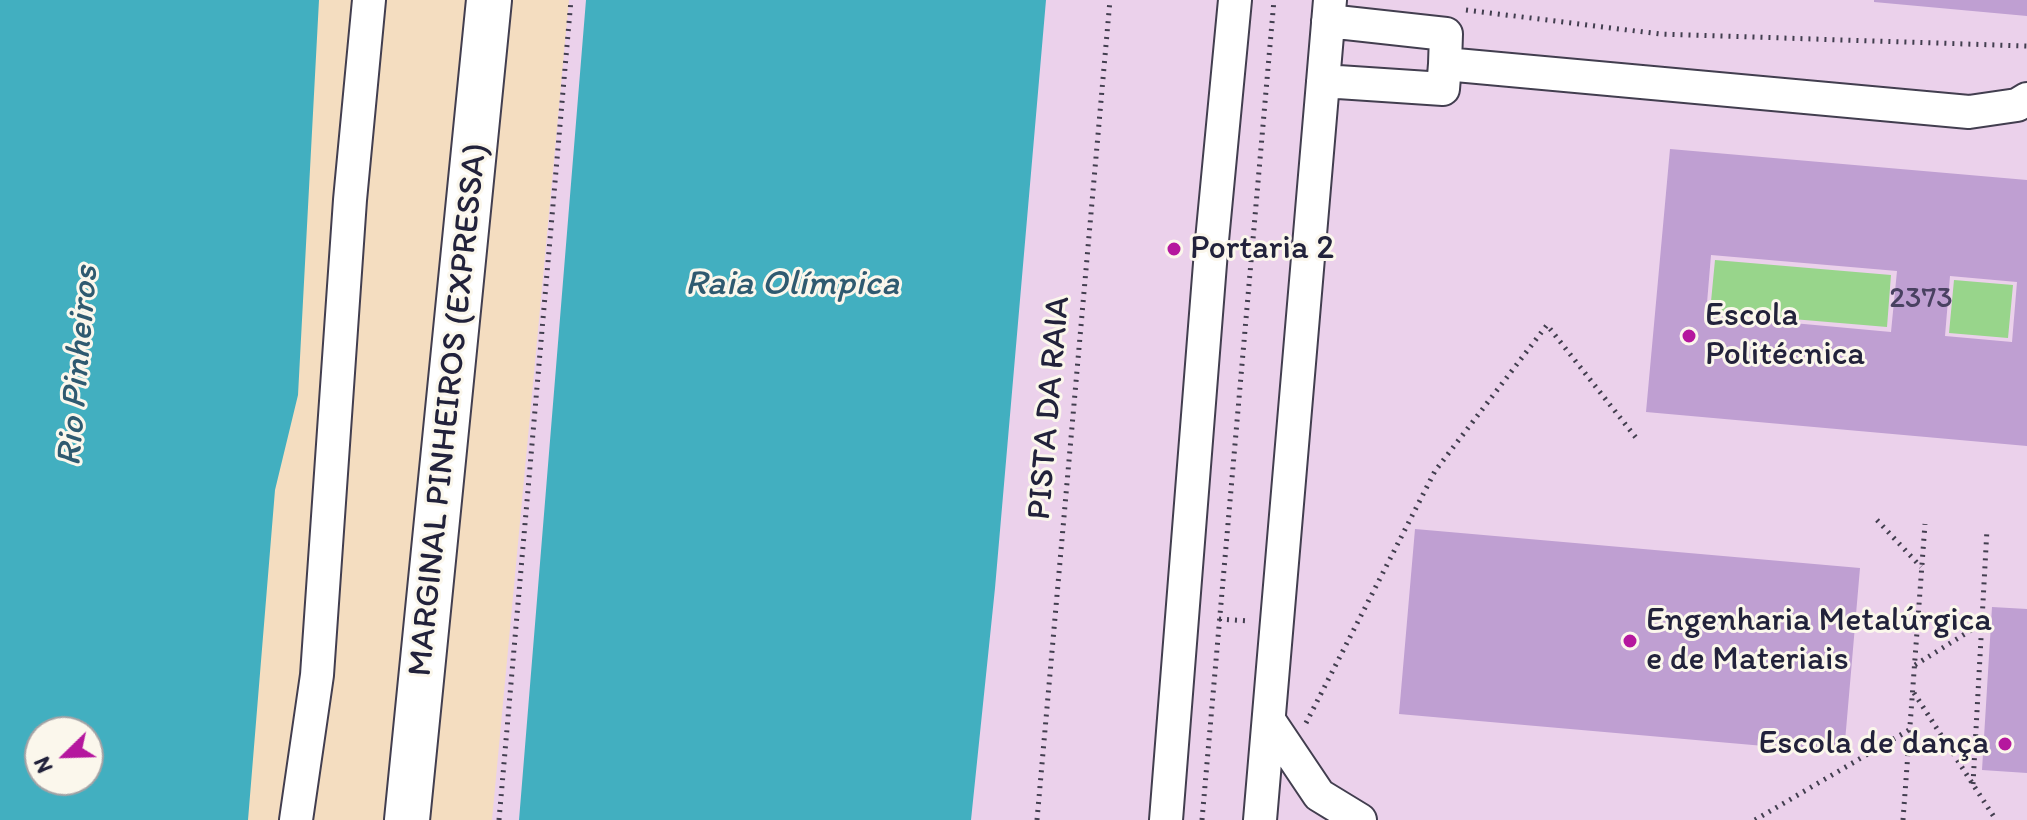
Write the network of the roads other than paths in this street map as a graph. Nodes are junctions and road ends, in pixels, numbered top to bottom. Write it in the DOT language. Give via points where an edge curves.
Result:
graph roads {
  1 [pos="369,0"];
  2 [pos="489,0"];
  3 [pos="1235,0"];
  4 [pos="1329,10"];
  5 [pos="1444,76"];
  6 [pos="1323,81"];
  7 [pos="2027,99"];
  8 [pos="1270,722"];
  9 [pos="296,820"];
  10 [pos="407,820"];
  11 [pos="1166,820"];
  12 [pos="1260,820"];
  13 [pos="1360,820"];
  1 -- 9 [label="street" via="317,675"];
  2 -- 10 [label="highway, MARGINAL PINHEIROS (EXPRESSA)"];
  3 -- 11 [label="street"];
  4 -- 5 [label="street" via="1446,34"];
  4 -- 6 [label="street"];
  5 -- 6 [label="street"];
  5 -- 7 [label="street" via="1969,112"];
  6 -- 8 [label="street"];
  8 -- 12 [label="street"];
  8 -- 13 [label="street" via="1319,795"];
}
